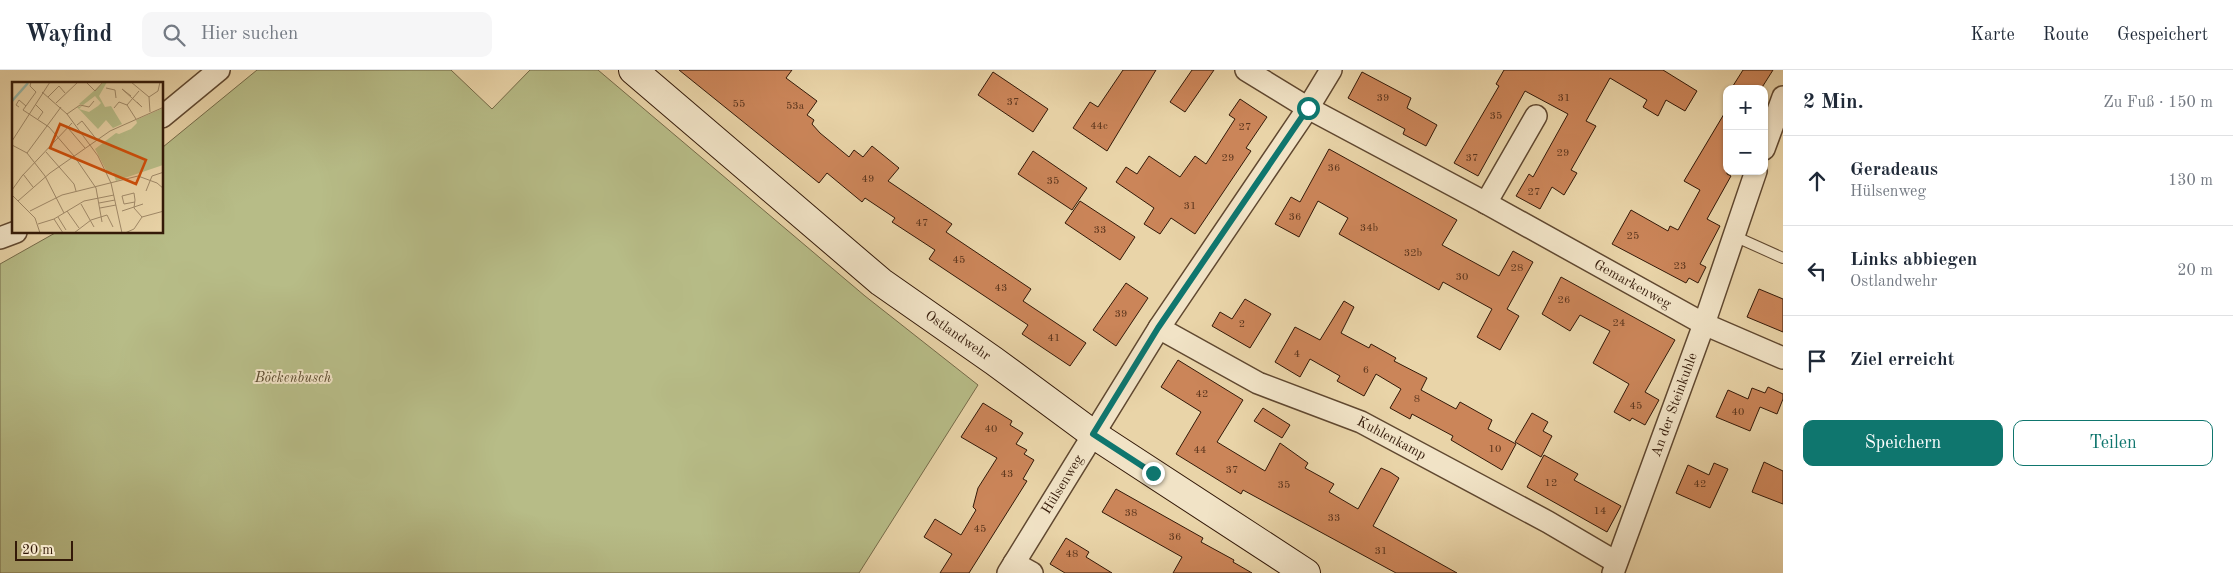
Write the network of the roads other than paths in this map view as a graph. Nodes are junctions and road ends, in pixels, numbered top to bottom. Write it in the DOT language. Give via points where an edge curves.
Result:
graph roads {
  1 [pos="219,70"];
  2 [pos="633,70"];
  3 [pos="1246,70"];
  4 [pos="1331,70"];
  5 [pos="1783,97"];
  6 [pos="1308,108"];
  7 [pos="164,116"];
  8 [pos="1536,116"];
  9 [pos="1768,137"];
  10 [pos="1755,175"];
  11 [pos="1486,203"];
  12 [pos="12,234"];
  13 [pos="1734,236"];
  14 [pos="0,238"];
  15 [pos="1783,258"];
  16 [pos="1704,324"];
  17 [pos="1158,328"];
  18 [pos="1783,358"];
  19 [pos="1093,434"];
  20 [pos="1615,568"];
  21 [pos="1018,570"];
  22 [pos="1306,573"];
  1 -- 7 [label="street"];
  2 -- 19 [label="street, Ostlandwehr" via="882,282"];
  3 -- 6 [label="street, Gemarkenweg"];
  4 -- 6 [label="street, Hülsenweg"];
  5 -- 9 [label="street"];
  6 -- 11 [label="street, Gemarkenweg"];
  6 -- 17 [label="street, Hülsenweg"];
  8 -- 11 [label="street"];
  10 -- 13 [label="street, An der Steinkuhle"];
  11 -- 16 [label="street, Gemarkenweg"];
  12 -- 14 [label="street"];
  13 -- 15 [label="lane"];
  13 -- 16 [label="street, An der Steinkuhle"];
  16 -- 18 [label="street, Gemarkenweg"];
  16 -- 20 [label="street, An der Steinkuhle"];
  17 -- 19 [label="street, Hülsenweg"];
  17 -- 20 [label="street, Kuhlenkamp" via="1258,384 1361,422 1548,522"];
  19 -- 21 [label="street, Hülsenweg"];
  19 -- 22 [label="street, Ostlandwehr"];
}
